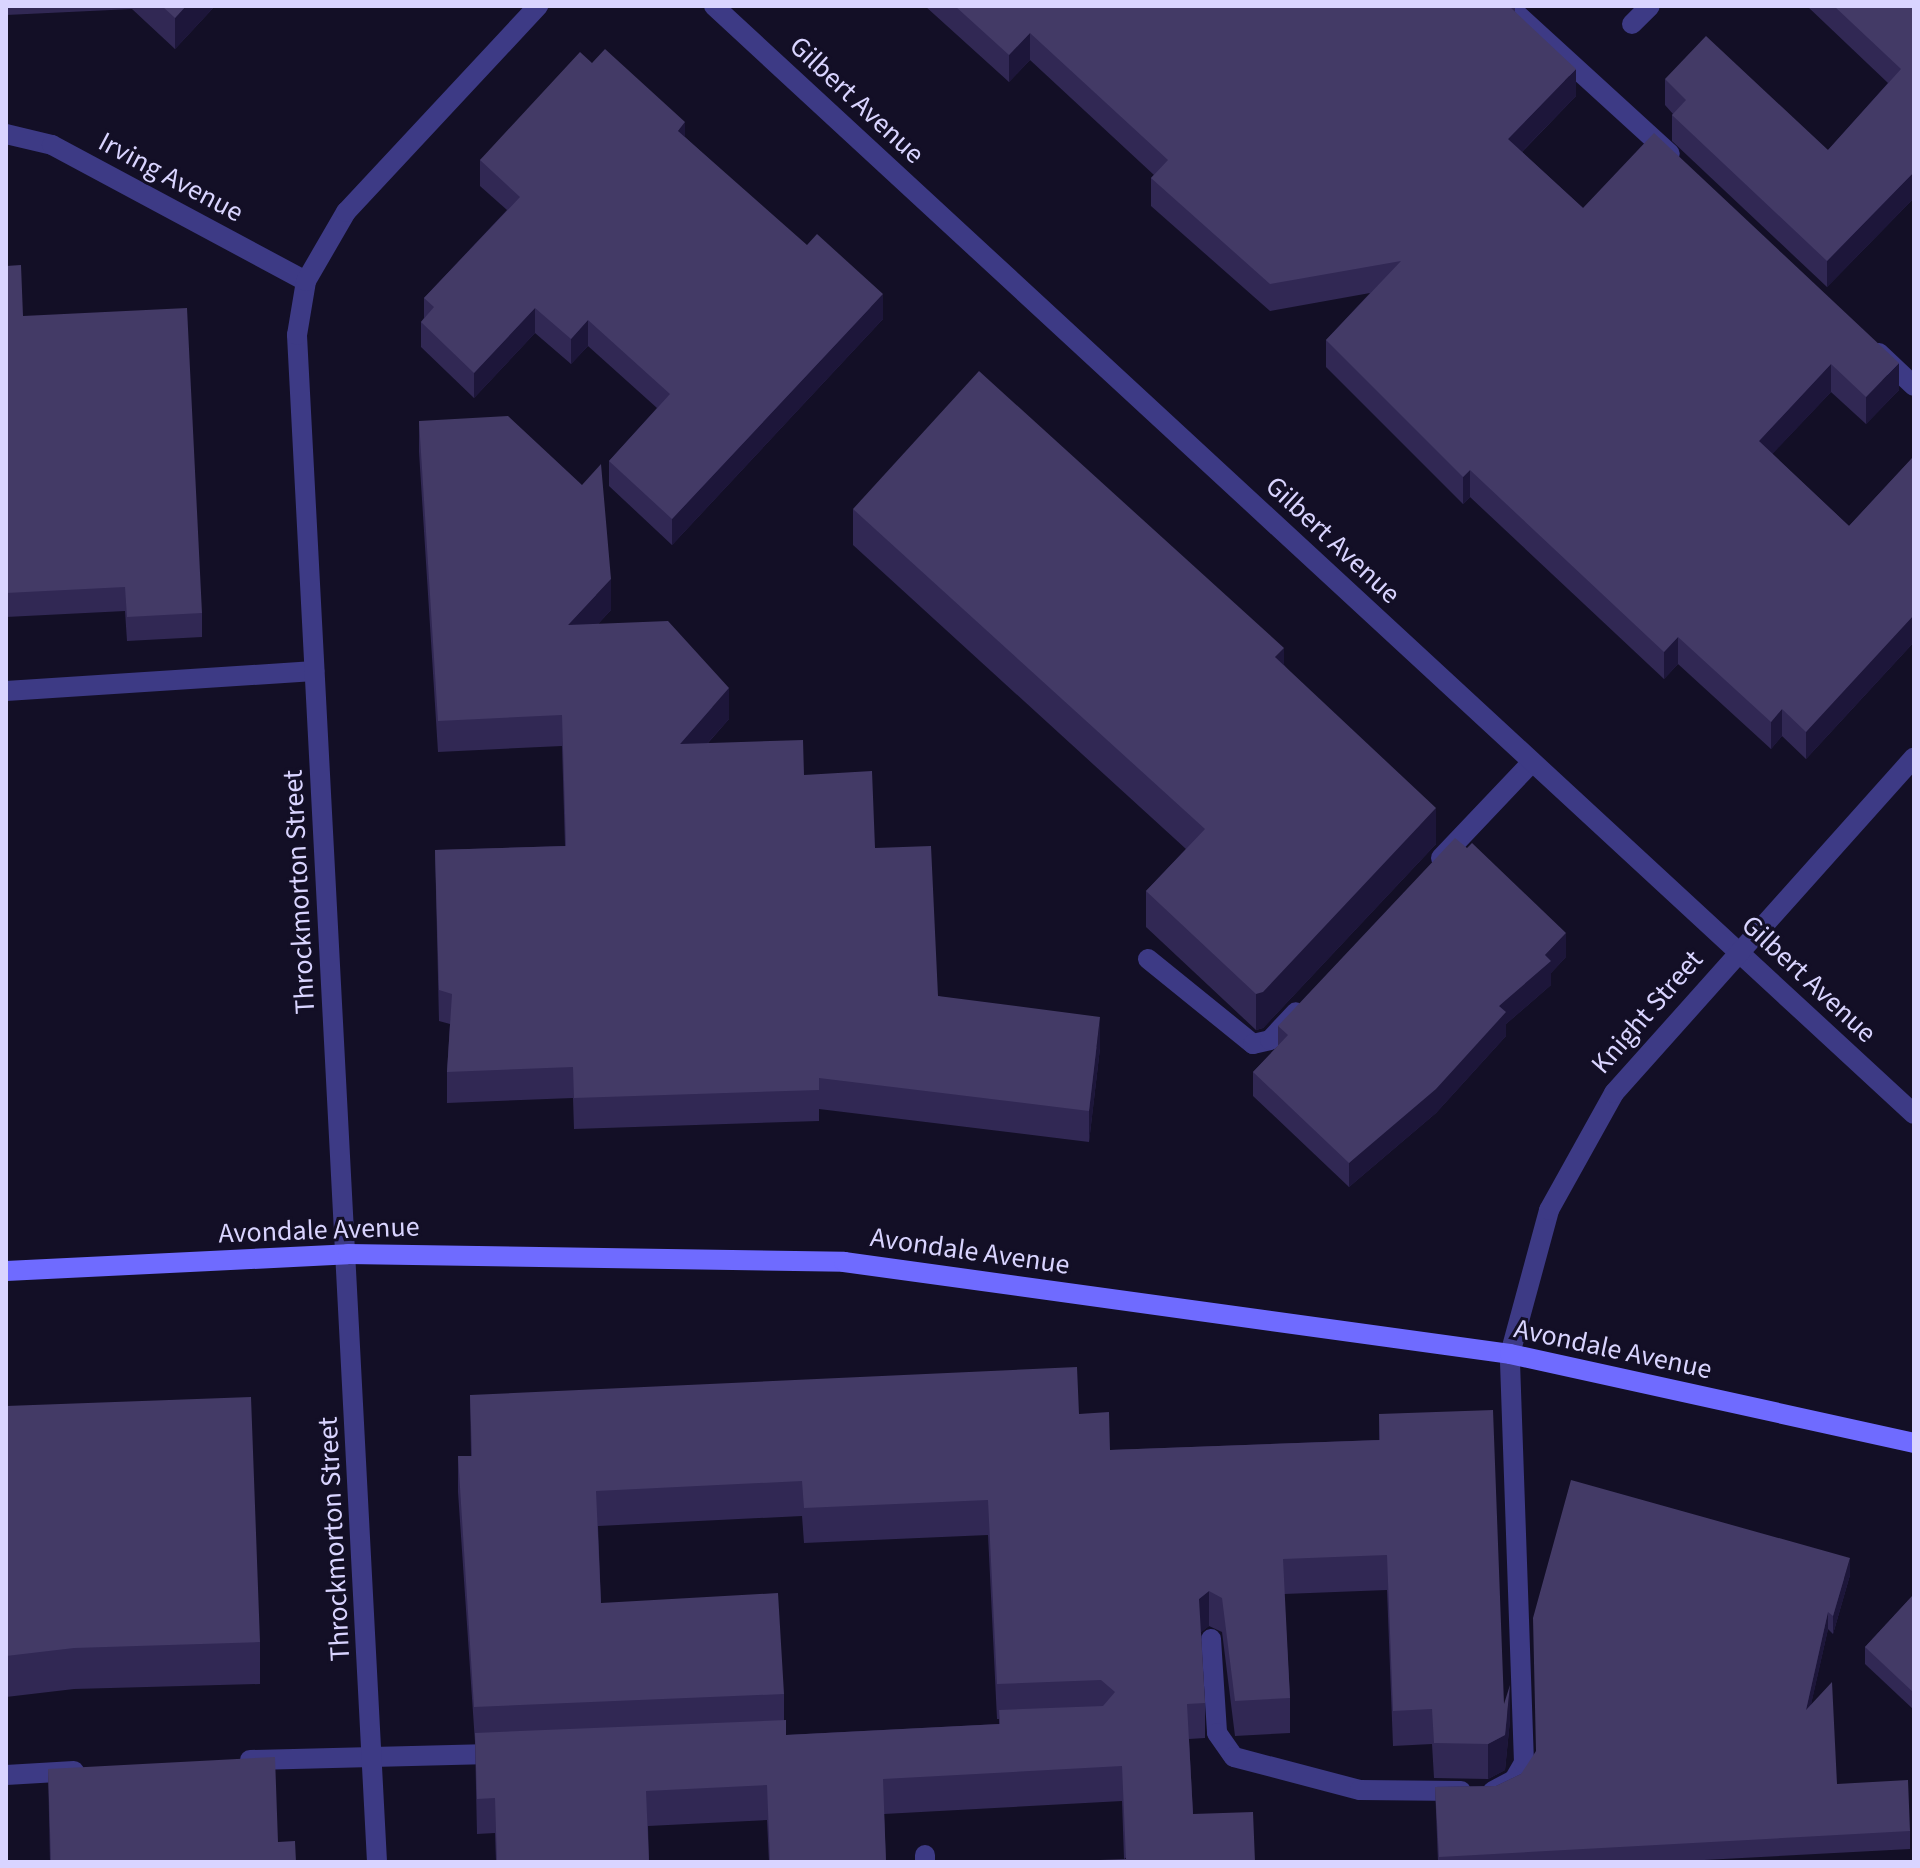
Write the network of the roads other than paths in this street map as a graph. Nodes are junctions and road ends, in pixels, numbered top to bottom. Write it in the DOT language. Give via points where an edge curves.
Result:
graph roads {
  1 [pos="538,6"];
  2 [pos="714,6"];
  3 [pos="1508,6"];
  4 [pos="1650,6"];
  5 [pos="1632,24"];
  6 [pos="6,134"];
  7 [pos="1691,174"];
  8 [pos="306,281"];
  9 [pos="1858,333"];
  10 [pos="1914,386"];
  11 [pos="314,671"];
  12 [pos="6,691"];
  13 [pos="1914,758"];
  14 [pos="1532,762"];
  15 [pos="1423,878"];
  16 [pos="1737,950"];
  17 [pos="1148,959"];
  18 [pos="1313,993"];
  19 [pos="1914,1114"];
  20 [pos="348,1254"];
  21 [pos="6,1271"];
  22 [pos="1510,1354"];
  23 [pos="1914,1443"];
  24 [pos="1211,1639"];
  25 [pos="527,1753"];
  26 [pos="372,1755"];
  27 [pos="227,1762"];
  28 [pos="101,1769"];
  29 [pos="6,1775"];
  30 [pos="377,1862"];
  1 -- 8 [label="street, Throckmorton Street" via="346,212"];
  2 -- 14 [label="street, Gilbert Avenue"];
  3 -- 7 [label="street"];
  4 -- 5 [label="street"];
  6 -- 8 [label="street, Irving Avenue" via="52,145"];
  8 -- 11 [label="street, Throckmorton Street" via="298,380"];
  9 -- 10 [label="street"];
  11 -- 12 [label="street"];
  11 -- 20 [label="street, Throckmorton Street"];
  13 -- 16 [label="street, Knight Street"];
  14 -- 15 [label="street"];
  14 -- 16 [label="street, Gilbert Avenue"];
  16 -- 19 [label="street, Gilbert Avenue"];
  16 -- 22 [label="street, Knight Street" via="1614,1093 1576,1153 1549,1210"];
  17 -- 18 [label="street" via="1253,1044 1270,1040"];
  20 -- 21 [label="main road, Avondale Avenue"];
  20 -- 22 [label="main road, Avondale Avenue" via="844,1262"];
  20 -- 26 [label="street, Throckmorton Street"];
  22 -- 23 [label="main road, Avondale Avenue"];
  22 -- 24 [label="street, Knight Street" via="1524,1763 1514,1780 1491,1792 1360,1790 1234,1757 1217,1733"];
  25 -- 26 [label="street"];
  26 -- 27 [label="street"];
  26 -- 30 [label="street, Throckmorton Street"];
  28 -- 29 [label="street"];
}
